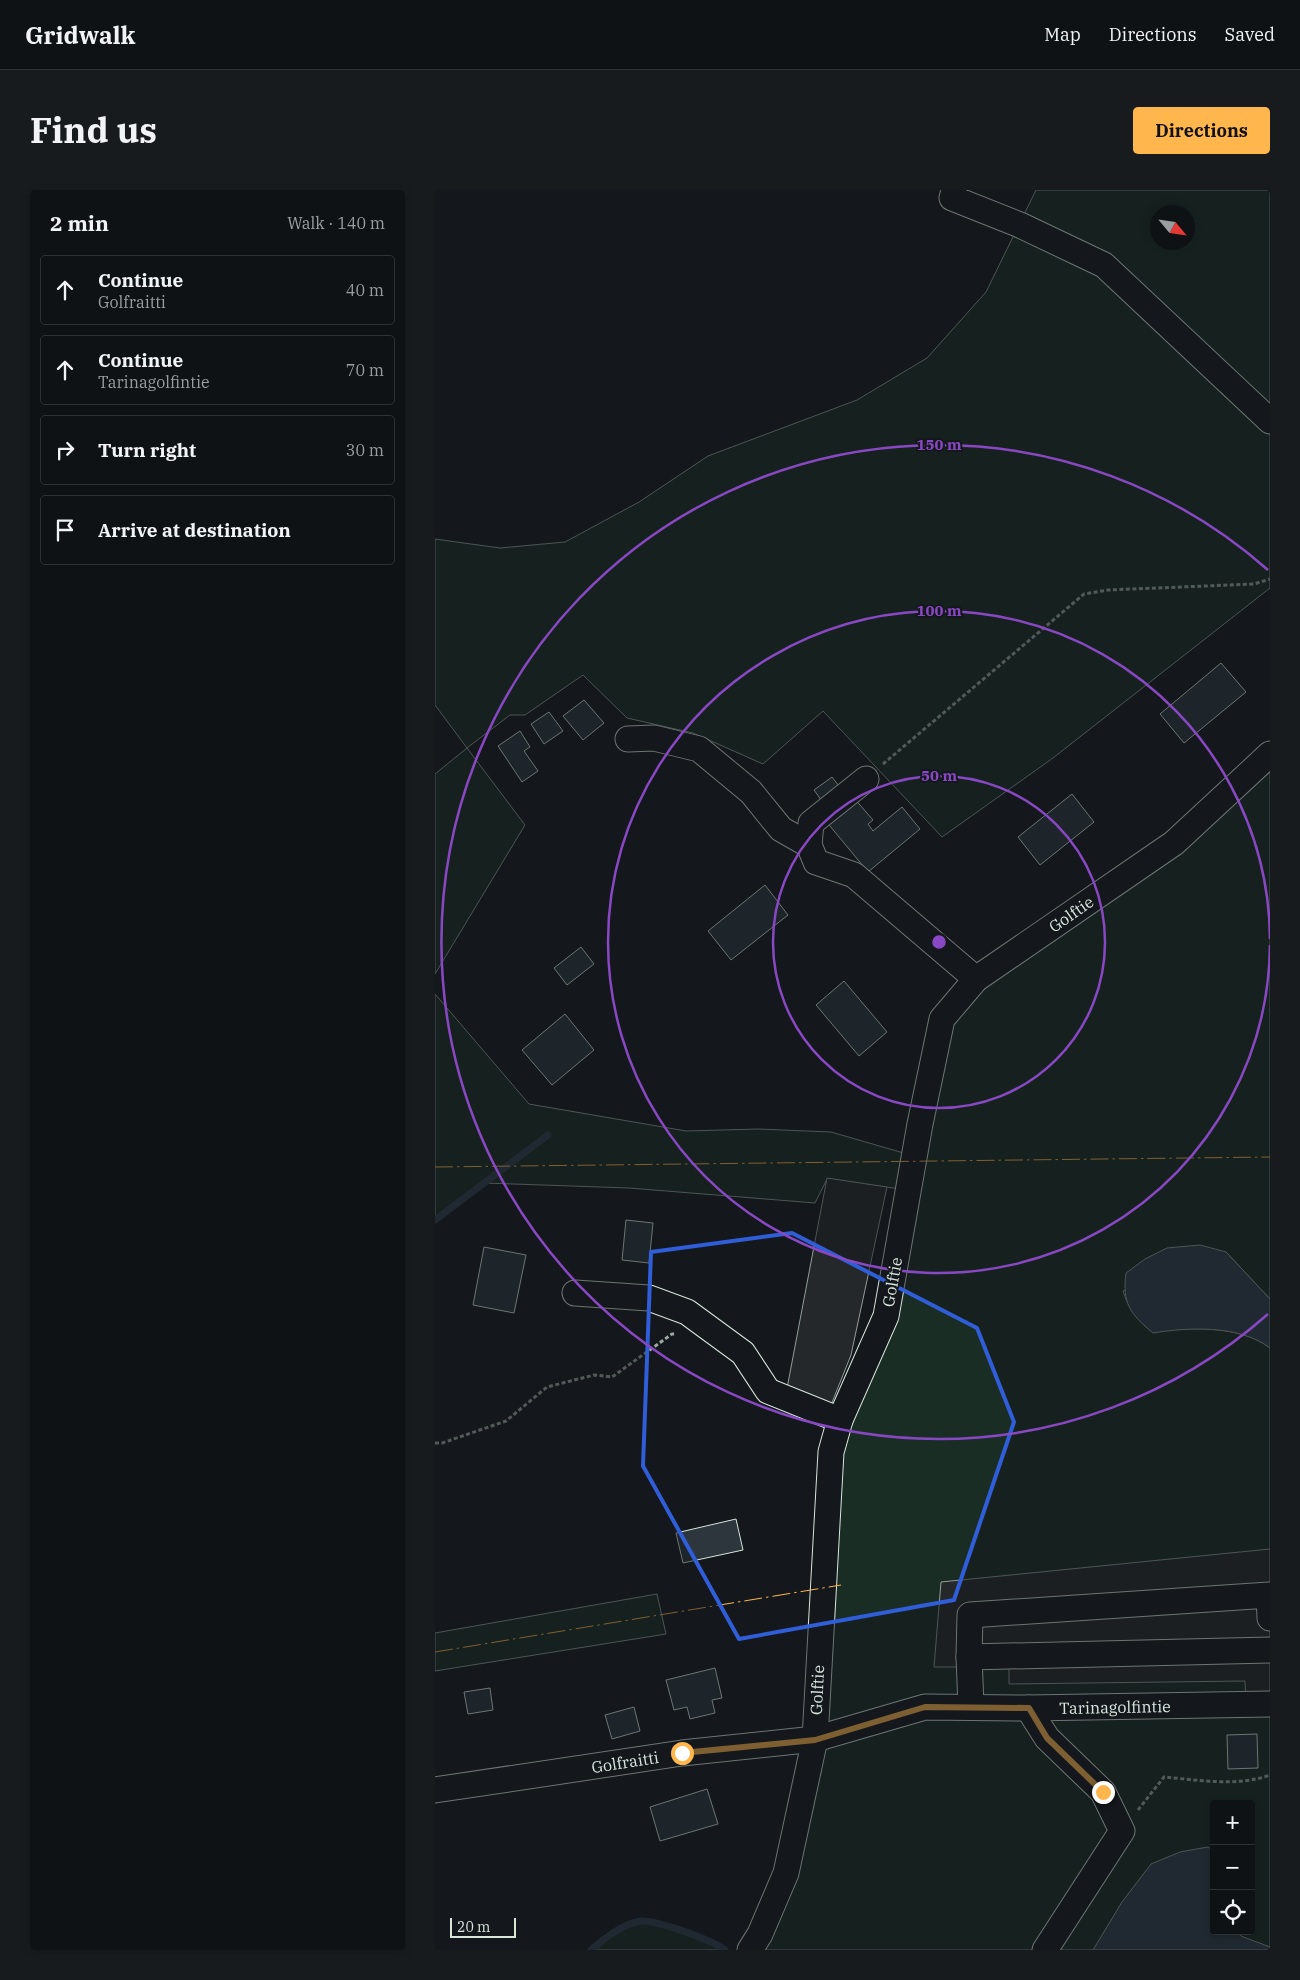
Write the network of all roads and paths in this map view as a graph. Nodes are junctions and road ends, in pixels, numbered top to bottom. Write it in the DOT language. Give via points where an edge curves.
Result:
graph roads {
  1 [pos="953,194"];
  2 [pos="1270,421"];
  3 [pos="1270,579"];
  4 [pos="628,739"];
  5 [pos="1270,754"];
  6 [pos="865,779"];
  7 [pos="809,845"];
  8 [pos="976,979"];
  9 [pos="575,1293"];
  10 [pos="681,1334"];
  11 [pos="840,1420"];
  12 [pos="435,1443"];
  13 [pos="1270,1618"];
  14 [pos="1270,1650"];
  15 [pos="969,1657"];
  16 [pos="1270,1704"];
  17 [pos="971,1706"];
  18 [pos="1029,1708"];
  19 [pos="815,1740"];
  20 [pos="1270,1775"];
  21 [pos="435,1790"];
  22 [pos="1122,1830"];
  23 [pos="750,1950"];
  24 [pos="1045,1950"];
  1 -- 2 [label="street" via="1104,265"];
  3 -- 6 [label="path" via="1253,584 1108,590 1084,594"];
  4 -- 7 [label="street" via="654,738 699,749 751,792 781,829"];
  5 -- 8 [label="street, Golftie" via="1174,843"];
  6 -- 7 [label="street" via="811,823"];
  7 -- 8 [label="street" via="816,862 854,875"];
  8 -- 11 [label="street, Golftie" via="942,1019 886,1316"];
  9 -- 11 [label="street" via="649,1298 687,1312 743,1353 768,1391"];
  10 -- 12 [label="path" via="672,1334 612,1377 594,1375 547,1387 506,1422"];
  11 -- 19 [label="street, Golftie" via="831,1452"];
  13 -- 15 [label="street" via="1269,1596 969,1616"];
  14 -- 15 [label="street"];
  15 -- 17 [label="street"];
  16 -- 18 [label="street, Tarinagolfintie"];
  17 -- 18 [label="street, Tarinagolfintie"];
  17 -- 19 [label="street, Tarinagolfintie" via="925,1707"];
  18 -- 22 [label="street" via="1047,1738 1103,1792"];
  19 -- 21 [label="street, Golfraitti" via="682,1753"];
  19 -- 23 [label="street, Golftie" via="786,1874"];
  20 -- 22 [label="path" via="1260,1779 1215,1781 1164,1777"];
  22 -- 24 [label="street"];
}
